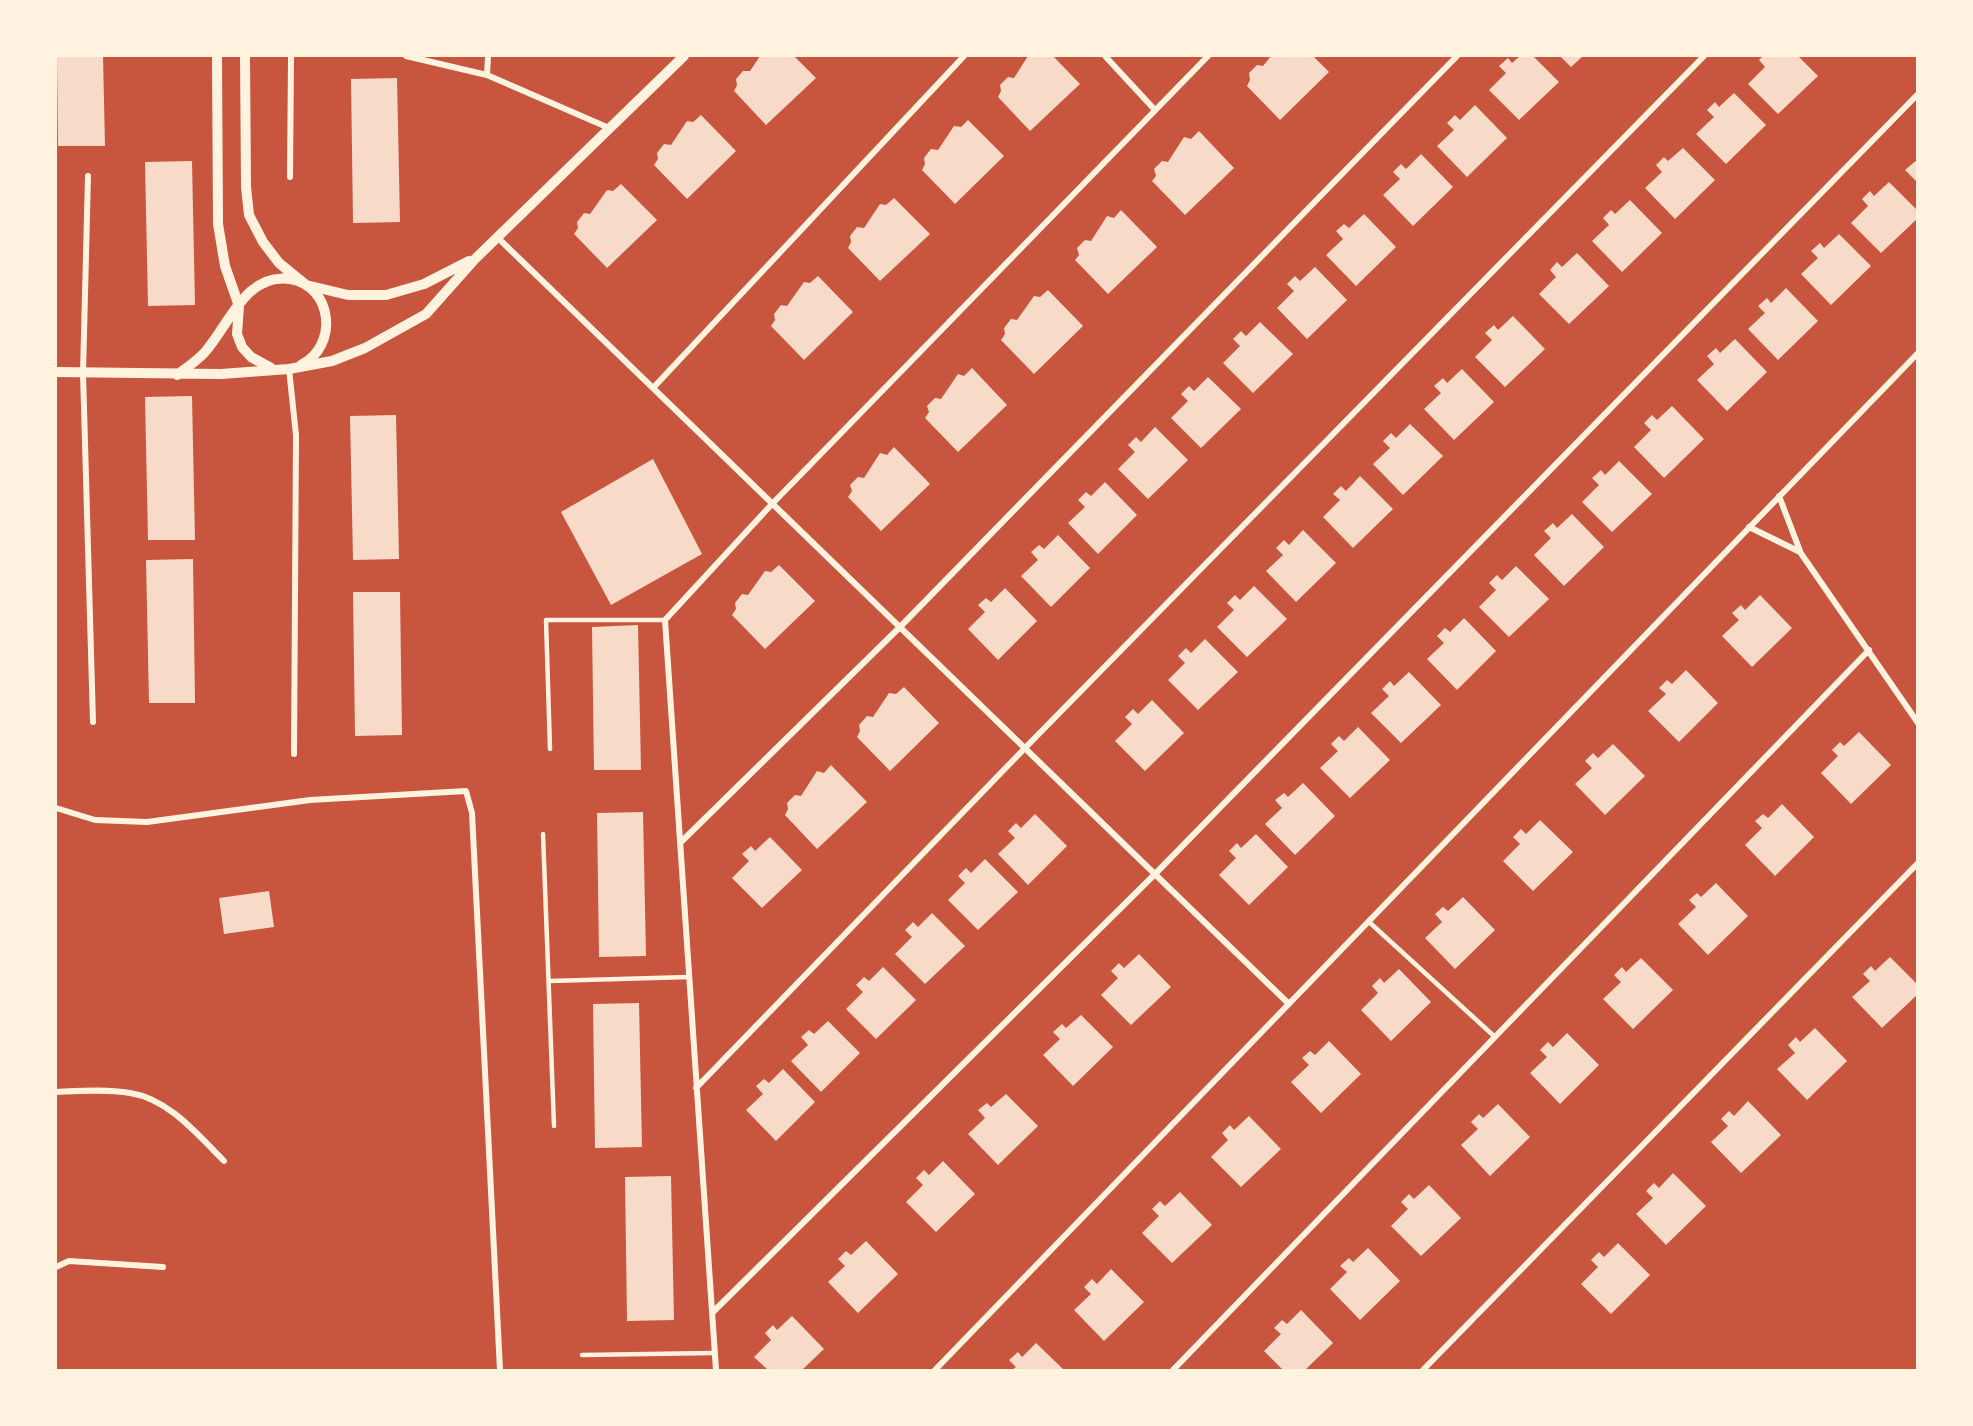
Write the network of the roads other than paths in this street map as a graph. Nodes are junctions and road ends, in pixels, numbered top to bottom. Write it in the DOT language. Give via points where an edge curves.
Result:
graph roads {
  1 [pos="217,56"];
  2 [pos="245,56"];
  3 [pos="291,56"];
  4 [pos="406,56"];
  5 [pos="488,56"];
  6 [pos="684,56"];
  7 [pos="964,56"];
  8 [pos="1105,56"];
  9 [pos="1208,56"];
  10 [pos="1457,56"];
  11 [pos="1704,56"];
  12 [pos="487,75"];
  13 [pos="1917,94"];
  14 [pos="1155,110"];
  15 [pos="609,128"];
  16 [pos="88,176"];
  17 [pos="290,177"];
  18 [pos="497,237"];
  19 [pos="475,258"];
  20 [pos="306,285"];
  21 [pos="239,306"];
  22 [pos="1917,352"];
  23 [pos="289,369"];
  24 [pos="56,372"];
  25 [pos="83,373"];
  26 [pos="177,375"];
  27 [pos="652,388"];
  28 [pos="1779,496"];
  29 [pos="772,504"];
  30 [pos="1749,527"];
  31 [pos="1800,552"];
  32 [pos="664,620"];
  33 [pos="900,627"];
  34 [pos="1869,650"];
  35 [pos="93,722"];
  36 [pos="1917,723"];
  37 [pos="1025,748"];
  38 [pos="550,749"];
  39 [pos="294,754"];
  40 [pos="56,808"];
  41 [pos="543,834"];
  42 [pos="680,843"];
  43 [pos="1917,863"];
  44 [pos="1155,874"];
  45 [pos="1368,921"];
  46 [pos="689,977"];
  47 [pos="549,981"];
  48 [pos="1289,1004"];
  49 [pos="1495,1038"];
  50 [pos="696,1088"];
  51 [pos="56,1092"];
  52 [pos="554,1126"];
  53 [pos="224,1161"];
  54 [pos="56,1267"];
  55 [pos="163,1267"];
  56 [pos="712,1313"];
  57 [pos="714,1353"];
  58 [pos="582,1355"];
  59 [pos="500,1371"];
  60 [pos="716,1371"];
  61 [pos="935,1371"];
  62 [pos="1173,1371"];
  63 [pos="1423,1371"];
  1 -- 21 [label="street" via="219,224 225,266"];
  2 -- 20 [label="street" via="249,215 279,263"];
  3 -- 17 [label="street"];
  4 -- 12 [label="street"];
  5 -- 12 [label="street"];
  6 -- 15 [label="street"];
  7 -- 27 [label="street"];
  8 -- 14 [label="street"];
  9 -- 14 [label="street"];
  10 -- 33 [label="street"];
  11 -- 37 [label="street"];
  12 -- 15 [label="street"];
  13 -- 44 [label="street"];
  14 -- 29 [label="street"];
  15 -- 18 [label="street"];
  16 -- 25 [label="street"];
  18 -- 19 [label="street"];
  18 -- 27 [label="street"];
  19 -- 20 [label="street" via="424,284 386,295 348,295"];
  19 -- 23 [label="street" via="426,314 365,348 332,361"];
  20 -- 21 [label="street" via="275,278 260,283"];
  20 -- 23 [label="street" via="318,295 325,309 325,340 310,358"];
  21 -- 23 [label="street" via="237,334 242,347 262,365"];
  21 -- 26 [label="street" via="204,353"];
  22 -- 28 [label="street"];
  23 -- 26 [label="street"];
  23 -- 39 [label="street" via="296,435"];
  24 -- 25 [label="street"];
  25 -- 26 [label="street"];
  25 -- 35 [label="street"];
  27 -- 29 [label="street"];
  28 -- 30 [label="street"];
  28 -- 31 [label="street"];
  29 -- 32 [label="street"];
  29 -- 33 [label="street"];
  30 -- 31 [label="street"];
  30 -- 45 [label="street"];
  31 -- 34 [label="street"];
  32 -- 38 [label="lane" via="546,620"];
  32 -- 42 [label="street"];
  33 -- 37 [label="street"];
  33 -- 42 [label="street"];
  34 -- 36 [label="street"];
  34 -- 49 [label="street"];
  37 -- 44 [label="street"];
  37 -- 50 [label="street"];
  40 -- 59 [label="street" via="95,820 147,822 310,800 466,791 472,813"];
  41 -- 47 [label="lane"];
  42 -- 46 [label="street"];
  43 -- 63 [label="street"];
  44 -- 48 [label="street"];
  44 -- 56 [label="street"];
  45 -- 48 [label="street"];
  45 -- 49 [label="lane"];
  46 -- 47 [label="lane"];
  46 -- 50 [label="street"];
  47 -- 52 [label="lane"];
  48 -- 61 [label="street"];
  49 -- 62 [label="street"];
  50 -- 56 [label="street"];
  51 -- 53 [label="street" via="131,1093 152,1100 178,1117"];
  54 -- 55 [label="street" via="69,1261"];
  56 -- 57 [label="street"];
  57 -- 58 [label="lane"];
  57 -- 60 [label="street"];
}
